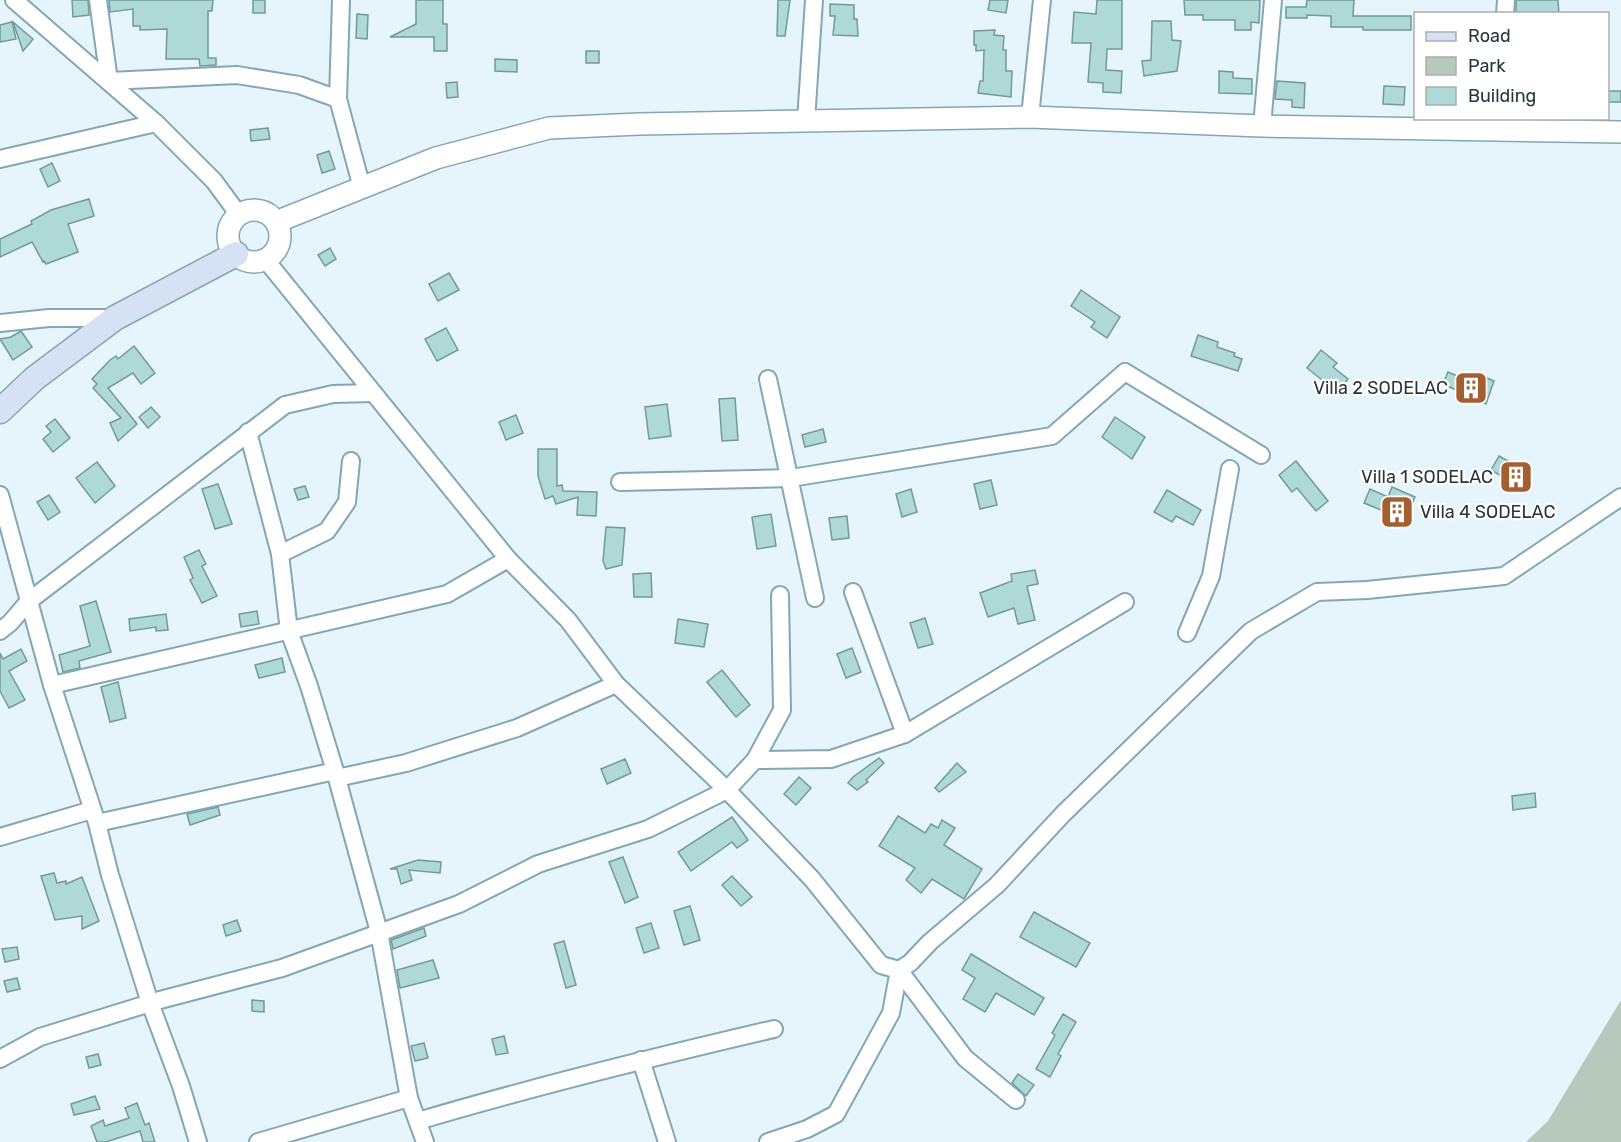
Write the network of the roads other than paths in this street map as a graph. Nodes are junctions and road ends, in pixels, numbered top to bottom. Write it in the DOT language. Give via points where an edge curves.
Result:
graph roads {
  1 [pos="15,0"];
  2 [pos="98,0"];
  3 [pos="341,0"];
  4 [pos="814,0"];
  5 [pos="1042,0"];
  6 [pos="1274,0"];
  7 [pos="109,81"];
  8 [pos="338,99"];
  9 [pos="1030,117"];
  10 [pos="806,121"];
  11 [pos="156,123"];
  12 [pos="1497,124"];
  13 [pos="1262,126"];
  14 [pos="1621,132"];
  15 [pos="0,159"];
  16 [pos="362,188"];
  17 [pos="239,215"];
  18 [pos="276,222"];
  19 [pos="236,254"];
  20 [pos="265,260"];
  21 [pos="115,318"];
  22 [pos="0,323"];
  23 [pos="768,379"];
  24 [pos="373,393"];
  25 [pos="0,411"];
  26 [pos="248,432"];
  27 [pos="1261,455"];
  28 [pos="351,461"];
  29 [pos="1230,469"];
  30 [pos="791,478"];
  31 [pos="620,482"];
  32 [pos="0,495"];
  33 [pos="1621,497"];
  34 [pos="280,554"];
  35 [pos="508,559"];
  36 [pos="852,592"];
  37 [pos="780,595"];
  38 [pos="816,598"];
  39 [pos="29,601"];
  40 [pos="1125,602"];
  41 [pos="0,631"];
  42 [pos="289,631"];
  43 [pos="1187,633"];
  44 [pos="616,684"];
  45 [pos="52,685"];
  46 [pos="905,734"];
  47 [pos="755,760"];
  48 [pos="336,775"];
  49 [pos="727,790"];
  50 [pos="95,817"];
  51 [pos="0,837"];
  52 [pos="379,933"];
  53 [pos="899,970"];
  54 [pos="150,1003"];
  55 [pos="774,1029"];
  56 [pos="0,1059"];
  57 [pos="641,1060"];
  58 [pos="409,1098"];
  59 [pos="1016,1100"];
  60 [pos="418,1121"];
  61 [pos="198,1142"];
  62 [pos="258,1142"];
  63 [pos="425,1142"];
  64 [pos="667,1142"];
  65 [pos="768,1142"];
  1 -- 7 [label="street"];
  2 -- 7 [label="street"];
  3 -- 8 [label="street"];
  4 -- 10 [label="street"];
  5 -- 9 [label="street"];
  6 -- 13 [label="street"];
  7 -- 8 [label="street" via="237,75 298,85"];
  7 -- 11 [label="street"];
  8 -- 16 [label="street"];
  9 -- 10 [label="street"];
  9 -- 13 [label="street"];
  10 -- 16 [label="street" via="549,128 436,158"];
  11 -- 15 [label="street"];
  11 -- 17 [label="street" via="214,181"];
  12 -- 13 [label="street"];
  12 -- 14 [label="street"];
  16 -- 18 [label="street"];
  17 -- 18 [label="street" via="255,210"];
  17 -- 19 [label="street" via="229,234"];
  18 -- 20 [label="street" via="279,243"];
  19 -- 20 [label="street" via="246,261"];
  19 -- 21 [label="main road"];
  20 -- 24 [label="street"];
  21 -- 22 [label="street"];
  21 -- 25 [label="main road" via="35,378"];
  23 -- 30 [label="street"];
  24 -- 26 [label="street" via="333,394 285,405"];
  24 -- 35 [label="street"];
  26 -- 34 [label="street"];
  26 -- 39 [label="street"];
  27 -- 30 [label="street" via="1125,372 1052,436"];
  28 -- 34 [label="street" via="347,502 327,531"];
  29 -- 43 [label="street" via="1211,576"];
  30 -- 31 [label="street"];
  30 -- 38 [label="street"];
  32 -- 39 [label="street"];
  33 -- 53 [label="street" via="1504,576 1317,592 1251,631 1063,814 997,885"];
  34 -- 42 [label="street"];
  35 -- 42 [label="street" via="447,594"];
  35 -- 44 [label="street" via="568,620"];
  36 -- 46 [label="street"];
  37 -- 47 [label="street" via="782,711"];
  39 -- 41 [label="street"];
  39 -- 45 [label="street"];
  40 -- 46 [label="street"];
  42 -- 45 [label="street"];
  42 -- 48 [label="street"];
  44 -- 48 [label="street" via="517,728 406,763"];
  44 -- 49 [label="street"];
  45 -- 50 [label="street"];
  46 -- 47 [label="street" via="831,759"];
  47 -- 49 [label="street"];
  48 -- 50 [label="street"];
  48 -- 52 [label="street"];
  49 -- 52 [label="street" via="648,829 538,864 459,904"];
  49 -- 53 [label="street" via="812,879 881,965"];
  50 -- 51 [label="street"];
  50 -- 54 [label="street"];
  52 -- 54 [label="street" via="282,968"];
  52 -- 58 [label="street"];
  53 -- 59 [label="street" via="965,1058"];
  53 -- 65 [label="street" via="891,1013 836,1114 807,1130"];
  54 -- 56 [label="street" via="40,1037"];
  54 -- 61 [label="street"];
  55 -- 57 [label="street"];
  57 -- 60 [label="street"];
  57 -- 64 [label="street"];
  58 -- 60 [label="street"];
  58 -- 62 [label="street"];
  60 -- 63 [label="street"];
}
